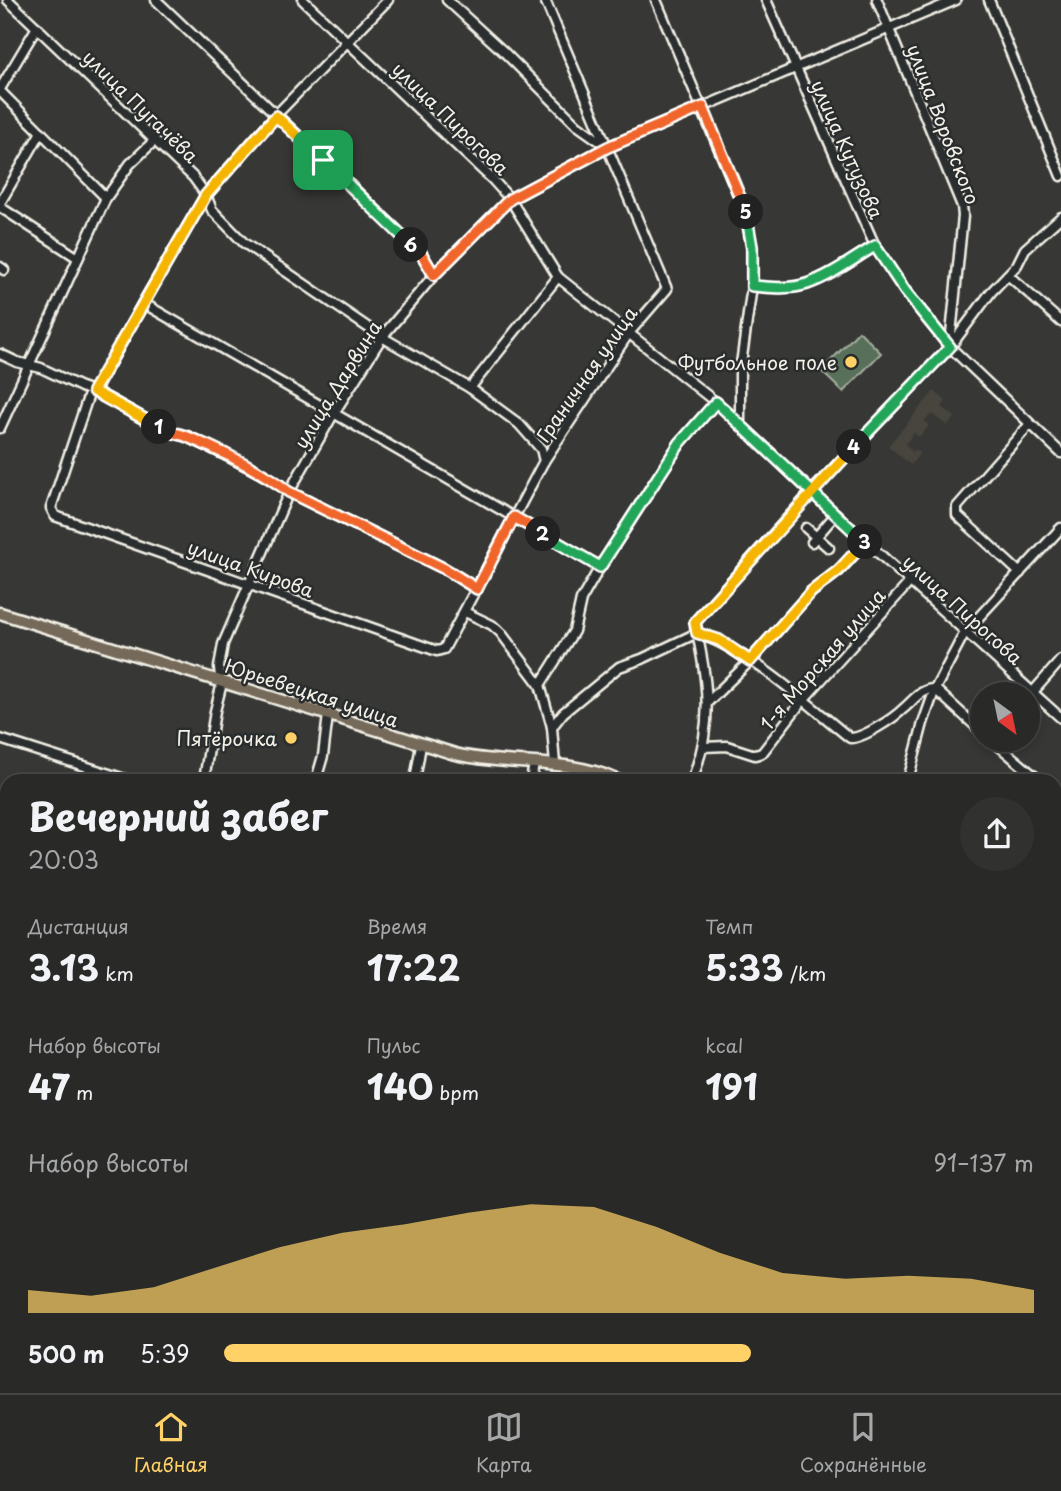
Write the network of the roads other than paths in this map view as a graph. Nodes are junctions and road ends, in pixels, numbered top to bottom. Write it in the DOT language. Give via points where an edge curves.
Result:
graph roads {
  1 [pos="9,0"];
  2 [pos="156,0"];
  3 [pos="303,0"];
  4 [pos="388,0"];
  5 [pos="447,0"];
  6 [pos="545,0"];
  7 [pos="656,0"];
  8 [pos="766,0"];
  9 [pos="877,0"];
  10 [pos="956,0"];
  11 [pos="989,0"];
  12 [pos="37,27"];
  13 [pos="889,29"];
  14 [pos="348,42"];
  15 [pos="796,69"];
  16 [pos="0,90"];
  17 [pos="703,107"];
  18 [pos="276,116"];
  19 [pos="41,132"];
  20 [pos="155,141"];
  21 [pos="608,147"];
  22 [pos="1061,176"];
  23 [pos="206,195"];
  24 [pos="106,198"];
  25 [pos="510,199"];
  26 [pos="0,205"];
  27 [pos="1061,217"];
  28 [pos="875,246"];
  29 [pos="78,258"];
  30 [pos="434,275"];
  31 [pos="1008,275"];
  32 [pos="558,277"];
  33 [pos="752,286"];
  34 [pos="143,303"];
  35 [pos="1061,322"];
  36 [pos="629,333"];
  37 [pos="382,337"];
  38 [pos="950,347"];
  39 [pos="0,354"];
  40 [pos="29,365"];
  41 [pos="470,388"];
  42 [pos="93,391"];
  43 [pos="716,402"];
  44 [pos="334,413"];
  45 [pos="740,424"];
  46 [pos="1030,424"];
  47 [pos="0,428"];
  48 [pos="1061,453"];
  49 [pos="544,461"];
  50 [pos="289,492"];
  51 [pos="811,492"];
  52 [pos="835,514"];
  53 [pos="514,517"];
  54 [pos="806,528"];
  55 [pos="1061,528"];
  56 [pos="814,539"];
  57 [pos="865,541"];
  58 [pos="829,548"];
  59 [pos="600,567"];
  60 [pos="1020,573"];
  61 [pos="910,582"];
  62 [pos="248,584"];
  63 [pos="477,589"];
  64 [pos="466,612"];
  65 [pos="0,613"];
  66 [pos="965,632"];
  67 [pos="697,633"];
  68 [pos="441,651"];
  69 [pos="1061,660"];
  70 [pos="750,661"];
  71 [pos="220,681"];
  72 [pos="1020,682"];
  73 [pos="1040,684"];
  74 [pos="540,685"];
  75 [pos="935,689"];
  76 [pos="803,700"];
  77 [pos="1040,700"];
  78 [pos="708,702"];
  79 [pos="328,715"];
  80 [pos="1061,718"];
  81 [pos="970,721"];
  82 [pos="552,727"];
  83 [pos="0,739"];
  84 [pos="421,745"];
  85 [pos="703,747"];
  86 [pos="1006,752"];
  87 [pos="534,764"];
  88 [pos="555,765"];
  89 [pos="109,774"];
  90 [pos="205,774"];
  91 [pos="318,774"];
  92 [pos="416,774"];
  93 [pos="532,774"];
  94 [pos="582,774"];
  95 [pos="694,774"];
  96 [pos="910,774"];
  97 [pos="1032,774"];
  1 -- 12 [label="street, улица Пугачёва"];
  2 -- 18 [label="street"];
  3 -- 14 [label="street, улица Пирогова"];
  4 -- 14 [label="street"];
  5 -- 21 [label="street" via="577,125"];
  6 -- 21 [label="street, Граничная улица"];
  7 -- 17 [label="street"];
  8 -- 15 [label="street, улица Кутузова"];
  9 -- 13 [label="street, улица Воровского"];
  10 -- 13 [label="street, улица Дарвина"];
  11 -- 22 [label="street"];
  12 -- 16 [label="street"];
  12 -- 20 [label="street, улица Пугачёва"];
  13 -- 15 [label="street, улица Дарвина"];
  13 -- 38 [label="street, улица Воровского" via="962,206"];
  14 -- 18 [label="street"];
  14 -- 25 [label="street, улица Пирогова"];
  15 -- 17 [label="street, улица Дарвина"];
  15 -- 28 [label="street, улица Кутузова"];
  16 -- 19 [label="street"];
  17 -- 21 [label="street, улица Дарвина"];
  17 -- 33 [label="street" via="745,211 752,247"];
  18 -- 23 [label="street"];
  18 -- 30 [label="street" via="421,253"];
  19 -- 24 [label="street"];
  19 -- 26 [label="street"];
  20 -- 23 [label="street, улица Пугачёва"];
  20 -- 24 [label="street" via="130,164"];
  21 -- 25 [label="street, улица Дарвина"];
  21 -- 36 [label="street, Граничная улица" via="667,289"];
  23 -- 34 [label="street"];
  23 -- 37 [label="street, улица Пугачёва" via="212,210 244,243"];
  24 -- 29 [label="street"];
  25 -- 30 [label="street, улица Дарвина"];
  25 -- 32 [label="street, улица Пирогова"];
  26 -- 29 [label="street"];
  27 -- 31 [label="street" via="1025,249"];
  28 -- 33 [label="street" via="806,285"];
  28 -- 38 [label="street, улица Кутузова"];
  29 -- 40 [label="street"];
  30 -- 37 [label="street, улица Дарвина"];
  31 -- 35 [label="street"];
  31 -- 38 [label="street"];
  32 -- 36 [label="street, улица Пирогова"];
  32 -- 41 [label="street"];
  33 -- 45 [label="street" via="740,371"];
  34 -- 42 [label="street"];
  34 -- 44 [label="street"];
  36 -- 43 [label="street, улица Пирогова"];
  36 -- 49 [label="street, Граничная улица"];
  37 -- 41 [label="street, улица Пугачёва"];
  37 -- 44 [label="street, улица Дарвина"];
  38 -- 46 [label="street, улица Кутузова"];
  38 -- 51 [label="street"];
  39 -- 40 [label="street"];
  40 -- 42 [label="street"];
  40 -- 47 [label="street"];
  41 -- 49 [label="street, улица Пугачёва" via="525,430 541,449"];
  42 -- 50 [label="street" via="168,432 187,436 272,479"];
  42 -- 62 [label="street, улица Кирова" via="52,513"];
  43 -- 45 [label="street, улица Пирогова"];
  43 -- 59 [label="street" via="676,450"];
  44 -- 50 [label="street, улица Дарвина"];
  44 -- 53 [label="street"];
  45 -- 51 [label="street, улица Пирогова"];
  46 -- 48 [label="street, улица Кутузова"];
  46 -- 60 [label="street" via="956,511"];
  49 -- 53 [label="street, Граничная улица"];
  50 -- 62 [label="street, улица Дарвина"];
  50 -- 63 [label="street"];
  51 -- 52 [label="street, улица Пирогова"];
  51 -- 67 [label="street" via="695,622"];
  52 -- 56 [label="street"];
  52 -- 57 [label="street, улица Пирогова"];
  53 -- 59 [label="street"];
  53 -- 63 [label="street, Граничная улица"];
  54 -- 56 [label="street"];
  55 -- 60 [label="street"];
  56 -- 58 [label="street"];
  57 -- 61 [label="street, улица Пирогова"];
  57 -- 70 [label="street" via="811,592"];
  59 -- 74 [label="street" via="580,600 574,631"];
  60 -- 66 [label="street"];
  61 -- 66 [label="street, улица Пирогова"];
  61 -- 76 [label="street, 1-я Морская улица"];
  62 -- 68 [label="street, улица Кирова"];
  62 -- 71 [label="street, улица Дарвина" via="223,644"];
  63 -- 64 [label="street, Граничная улица"];
  64 -- 68 [label="street, Граничная улица"];
  64 -- 74 [label="street" via="501,633"];
  65 -- 71 [label="main road, Юрьевецкая улица"];
  66 -- 72 [label="street, улица Пирогова"];
  66 -- 75 [label="street"];
  67 -- 70 [label="street" via="719,640"];
  67 -- 78 [label="street"];
  67 -- 82 [label="street" via="619,667"];
  69 -- 73 [label="street"];
  70 -- 76 [label="street"];
  70 -- 78 [label="street"];
  71 -- 79 [label="main road, Юрьевецкая улица"];
  71 -- 90 [label="street, улица Дарвина"];
  74 -- 82 [label="street"];
  75 -- 76 [label="street" via="926,690 899,713 855,739"];
  75 -- 81 [label="street"];
  75 -- 96 [label="street"];
  76 -- 85 [label="street, 1-я Морская улица" via="759,756 727,746"];
  77 -- 80 [label="street, улица Пирогова"];
  78 -- 85 [label="street"];
  79 -- 84 [label="main road, Юрьевецкая улица"];
  79 -- 91 [label="street"];
  82 -- 88 [label="street"];
  83 -- 89 [label="street"];
  84 -- 87 [label="main road, Юрьевецкая улица" via="477,760"];
  84 -- 92 [label="street"];
  85 -- 95 [label="street"];
  86 -- 97 [label="street"];
  87 -- 88 [label="main road, Юрьевецкая улица"];
  87 -- 93 [label="street"];
  88 -- 94 [label="main road, Юрьевецкая улица"];
}
